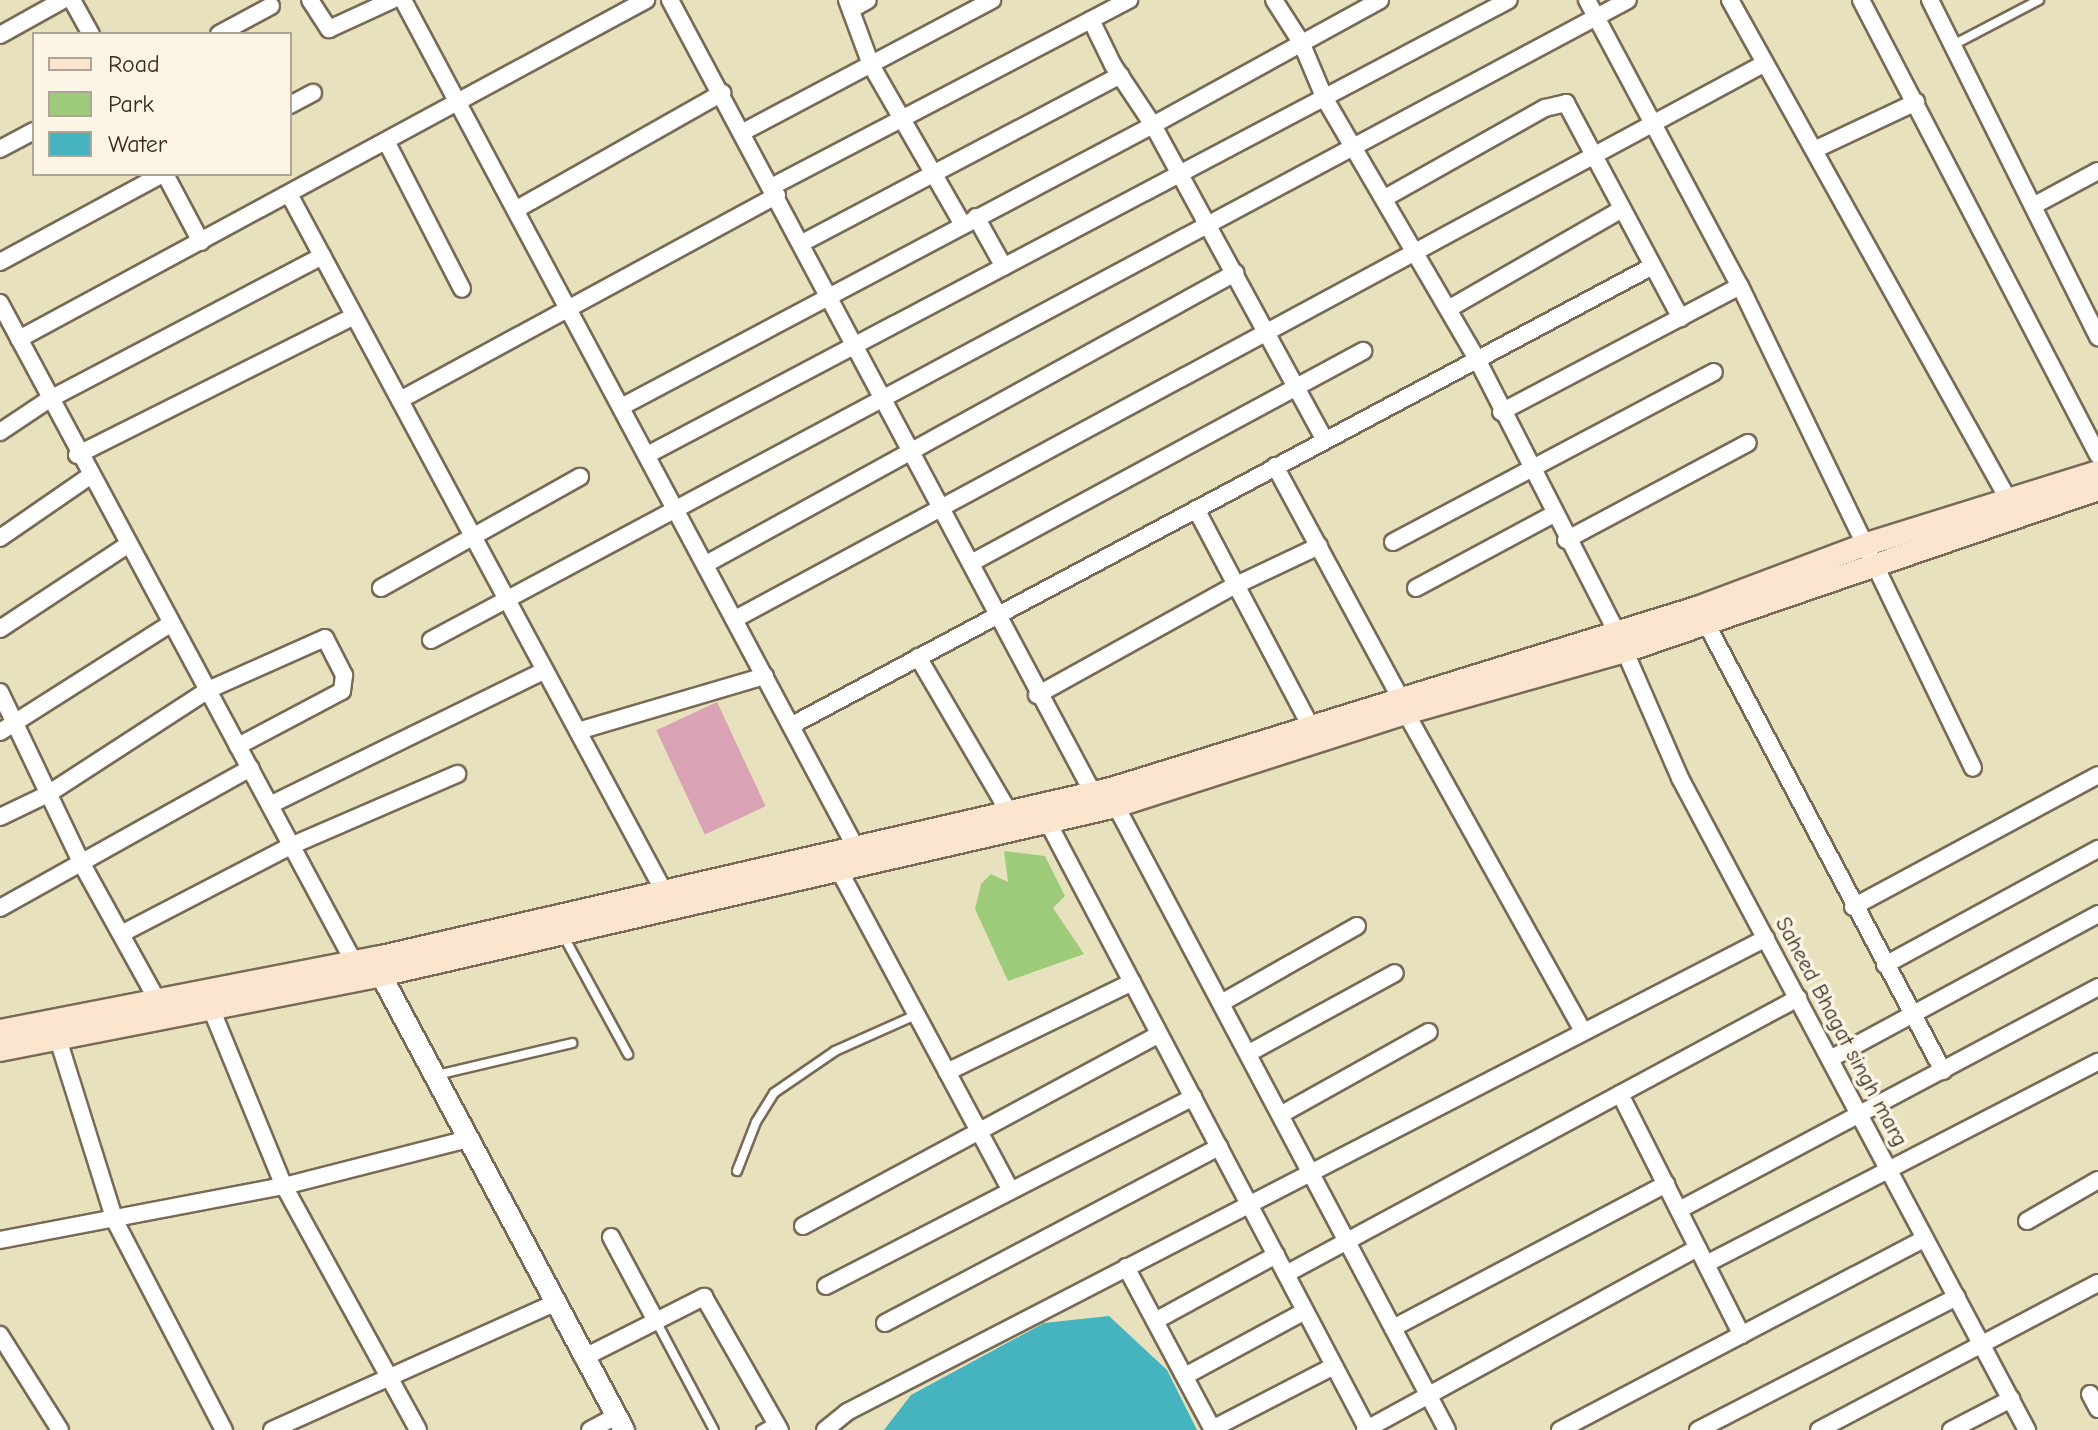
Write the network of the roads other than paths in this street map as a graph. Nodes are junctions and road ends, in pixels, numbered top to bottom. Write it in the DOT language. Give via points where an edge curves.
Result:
graph roads {
  1 [pos="63,0"];
  2 [pos="72,0"];
  3 [pos="310,0"];
  4 [pos="392,0"];
  5 [pos="403,0"];
  6 [pos="646,0"];
  7 [pos="670,0"];
  8 [pos="868,0"];
  9 [pos="992,0"];
  10 [pos="1129,0"];
  11 [pos="1274,0"];
  12 [pos="1380,0"];
  13 [pos="1509,0"];
  14 [pos="1587,0"];
  15 [pos="1628,0"];
  16 [pos="1730,0"];
  17 [pos="1861,0"];
  18 [pos="1930,0"];
  19 [pos="2039,0"];
  20 [pos="849,4"];
  21 [pos="271,6"];
  22 [pos="1597,17"];
  23 [pos="1091,20"];
  24 [pos="90,32"];
  25 [pos="223,32"];
  26 [pos="0,35"];
  27 [pos="1301,42"];
  28 [pos="1953,45"];
  29 [pos="1765,63"];
  30 [pos="871,65"];
  31 [pos="1120,75"];
  32 [pos="313,93"];
  33 [pos="722,93"];
  34 [pos="1325,99"];
  35 [pos="460,102"];
  36 [pos="1916,102"];
  37 [pos="292,104"];
  38 [pos="903,119"];
  39 [pos="1653,124"];
  40 [pos="1153,125"];
  41 [pos="32,132"];
  42 [pos="743,132"];
  43 [pos="386,141"];
  44 [pos="1352,146"];
  45 [pos="0,149"];
  46 [pos="1814,150"];
  47 [pos="1593,156"];
  48 [pos="2098,171"];
  49 [pos="935,173"];
  50 [pos="1181,174"];
  51 [pos="160,176"];
  52 [pos="165,176"];
  53 [pos="775,191"];
  54 [pos="290,196"];
  55 [pos="1385,198"];
  56 [pos="2033,206"];
  57 [pos="517,209"];
  58 [pos="1622,209"];
  59 [pos="969,221"];
  60 [pos="1207,221"];
  61 [pos="201,242"];
  62 [pos="802,243"];
  63 [pos="1413,253"];
  64 [pos="322,256"];
  65 [pos="0,262"];
  66 [pos="1004,267"];
  67 [pos="1651,267"];
  68 [pos="1235,273"];
  69 [pos="1740,286"];
  70 [pos="462,289"];
  71 [pos="828,293"];
  72 [pos="0,303"];
  73 [pos="1450,308"];
  74 [pos="571,309"];
  75 [pos="354,316"];
  76 [pos="1681,318"];
  77 [pos="1267,332"];
  78 [pos="2098,337"];
  79 [pos="19,339"];
  80 [pos="856,345"];
  81 [pos="1363,351"];
  82 [pos="1478,361"];
  83 [pos="1714,372"];
  84 [pos="1295,388"];
  85 [pos="883,396"];
  86 [pos="48,400"];
  87 [pos="400,400"];
  88 [pos="623,406"];
  89 [pos="1501,412"];
  90 [pos="0,432"];
  91 [pos="1325,440"];
  92 [pos="1748,443"];
  93 [pos="912,451"];
  94 [pos="649,454"];
  95 [pos="77,455"];
  96 [pos="2098,455"];
  97 [pos="1275,466"];
  98 [pos="1533,471"];
  99 [pos="2098,472"];
  100 [pos="90,476"];
  101 [pos="580,477"];
  102 [pos="2098,489"];
  103 [pos="2007,497"];
  104 [pos="677,507"];
  105 [pos="942,508"];
  106 [pos="1196,509"];
  107 [pos="1554,514"];
  108 [pos="472,535"];
  109 [pos="0,538"];
  110 [pos="1566,540"];
  111 [pos="1393,542"];
  112 [pos="126,546"];
  113 [pos="1319,546"];
  114 [pos="1871,554"];
  115 [pos="708,563"];
  116 [pos="971,563"];
  117 [pos="1234,586"];
  118 [pos="381,588"];
  119 [pos="1416,588"];
  120 [pos="507,599"];
  121 [pos="998,614"];
  122 [pos="737,618"];
  123 [pos="1706,623"];
  124 [pos="170,624"];
  125 [pos="0,629"];
  126 [pos="431,640"];
  127 [pos="1621,642"];
  128 [pos="918,657"];
  129 [pos="545,670"];
  130 [pos="765,676"];
  131 [pos="208,690"];
  132 [pos="0,692"];
  133 [pos="1037,695"];
  134 [pos="1403,705"];
  135 [pos="18,724"];
  136 [pos="794,724"];
  137 [pos="1310,725"];
  138 [pos="578,731"];
  139 [pos="0,732"];
  140 [pos="238,746"];
  141 [pos="250,768"];
  142 [pos="1973,768"];
  143 [pos="457,774"];
  144 [pos="2098,775"];
  145 [pos="1093,793"];
  146 [pos="48,794"];
  147 [pos="270,805"];
  148 [pos="1116,806"];
  149 [pos="1009,812"];
  150 [pos="1043,813"];
  151 [pos="0,817"];
  152 [pos="292,847"];
  153 [pos="2098,849"];
  154 [pos="857,850"];
  155 [pos="83,866"];
  156 [pos="840,872"];
  157 [pos="670,902"];
  158 [pos="1853,907"];
  159 [pos="0,908"];
  160 [pos="2098,914"];
  161 [pos="1357,926"];
  162 [pos="121,934"];
  163 [pos="563,935"];
  164 [pos="1766,938"];
  165 [pos="354,962"];
  166 [pos="1885,965"];
  167 [pos="1395,973"];
  168 [pos="381,975"];
  169 [pos="1132,982"];
  170 [pos="2098,987"];
  171 [pos="1798,998"];
  172 [pos="207,1000"];
  173 [pos="1223,1002"];
  174 [pos="159,1003"];
  175 [pos="916,1014"];
  176 [pos="1912,1015"];
  177 [pos="0,1031"];
  178 [pos="1583,1031"];
  179 [pos="1429,1032"];
  180 [pos="1159,1034"];
  181 [pos="58,1039"];
  182 [pos="572,1043"];
  183 [pos="0,1050"];
  184 [pos="1249,1053"];
  185 [pos="628,1054"];
  186 [pos="1830,1059"];
  187 [pos="2098,1062"];
  188 [pos="1943,1071"];
  189 [pos="947,1072"];
  190 [pos="437,1075"];
  191 [pos="1620,1094"];
  192 [pos="1193,1097"];
  193 [pos="1282,1114"];
  194 [pos="1860,1116"];
  195 [pos="978,1129"];
  196 [pos="469,1139"];
  197 [pos="1219,1147"];
  198 [pos="1888,1168"];
  199 [pos="737,1171"];
  200 [pos="1311,1171"];
  201 [pos="2098,1180"];
  202 [pos="1666,1184"];
  203 [pos="284,1186"];
  204 [pos="1010,1189"];
  205 [pos="1248,1203"];
  206 [pos="1679,1210"];
  207 [pos="115,1221"];
  208 [pos="2027,1221"];
  209 [pos="803,1226"];
  210 [pos="611,1237"];
  211 [pos="1925,1238"];
  212 [pos="0,1240"];
  213 [pos="1347,1240"];
  214 [pos="1698,1248"];
  215 [pos="1276,1255"];
  216 [pos="1706,1264"];
  217 [pos="1126,1267"];
  218 [pos="1286,1274"];
  219 [pos="2098,1283"];
  220 [pos="826,1286"];
  221 [pos="1957,1297"];
  222 [pos="553,1304"];
  223 [pos="1305,1311"];
  224 [pos="656,1321"];
  225 [pos="1155,1321"];
  226 [pos="885,1323"];
  227 [pos="1393,1328"];
  228 [pos="1742,1335"];
  229 [pos="1,1342"];
  230 [pos="1982,1344"];
  231 [pos="583,1358"];
  232 [pos="1334,1366"];
  233 [pos="1185,1376"];
  234 [pos="387,1377"];
  235 [pos="1429,1396"];
  236 [pos="2011,1399"];
  237 [pos="620,1423"];
  238 [pos="1580,1425"];
  239 [pos="772,1427"];
  240 [pos="1212,1429"];
  241 [pos="60,1430"];
  242 [pos="224,1430"];
  243 [pos="272,1430"];
  244 [pos="418,1430"];
  245 [pos="590,1430"];
  246 [pos="714,1430"];
  247 [pos="825,1430"];
  248 [pos="1367,1430"];
  249 [pos="1447,1430"];
  250 [pos="1560,1430"];
  251 [pos="1698,1430"];
  252 [pos="1819,1430"];
  253 [pos="1951,1430"];
  254 [pos="2027,1430"];
  1 -- 26 [label="street"];
  2 -- 24 [label="street"];
  3 -- 4 [label="street" via="329,29"];
  5 -- 35 [label="street"];
  6 -- 35 [label="street"];
  7 -- 33 [label="street"];
  8 -- 20 [label="street"];
  9 -- 30 [label="street"];
  10 -- 23 [label="street"];
  11 -- 27 [label="street, Saheed Bhagat singh marg"];
  12 -- 27 [label="street"];
  13 -- 34 [label="street"];
  14 -- 22 [label="street"];
  15 -- 22 [label="street"];
  16 -- 29 [label="street"];
  17 -- 36 [label="street"];
  18 -- 28 [label="street"];
  19 -- 28 [label="lane"];
  20 -- 30 [label="street"];
  21 -- 25 [label="street"];
  22 -- 39 [label="street"];
  22 -- 44 [label="street"];
  23 -- 31 [label="street"];
  23 -- 38 [label="street"];
  27 -- 34 [label="street, Saheed Bhagat singh marg"];
  27 -- 40 [label="street"];
  28 -- 56 [label="street"];
  29 -- 39 [label="street"];
  29 -- 46 [label="street"];
  30 -- 38 [label="street"];
  30 -- 42 [label="street"];
  31 -- 40 [label="street"];
  31 -- 49 [label="street"];
  32 -- 37 [label="street"];
  33 -- 42 [label="street"];
  33 -- 57 [label="street"];
  34 -- 44 [label="street, Saheed Bhagat singh marg"];
  34 -- 50 [label="street"];
  35 -- 43 [label="street"];
  35 -- 57 [label="street"];
  36 -- 46 [label="street"];
  36 -- 96 [label="street"];
  38 -- 49 [label="street"];
  38 -- 53 [label="street"];
  39 -- 47 [label="street"];
  39 -- 69 [label="street"];
  40 -- 50 [label="street"];
  40 -- 59 [label="street"];
  41 -- 45 [label="street"];
  42 -- 53 [label="street"];
  43 -- 54 [label="street"];
  43 -- 70 [label="street"];
  44 -- 55 [label="street, Saheed Bhagat singh marg"];
  44 -- 60 [label="street"];
  46 -- 103 [label="street"];
  47 -- 55 [label="street" via="1566,103 1556,103"];
  47 -- 58 [label="street"];
  47 -- 63 [label="street"];
  48 -- 56 [label="street"];
  49 -- 59 [label="street"];
  49 -- 62 [label="street"];
  50 -- 60 [label="street"];
  50 -- 66 [label="street"];
  51 -- 65 [label="street"];
  52 -- 61 [label="street"];
  53 -- 62 [label="street"];
  53 -- 74 [label="street"];
  54 -- 61 [label="street"];
  54 -- 64 [label="street"];
  55 -- 63 [label="street, Saheed Bhagat singh marg"];
  56 -- 78 [label="street"];
  57 -- 74 [label="street"];
  58 -- 67 [label="street"];
  58 -- 73 [label="street"];
  59 -- 66 [label="street"];
  59 -- 71 [label="street"];
  60 -- 68 [label="street"];
  60 -- 85 [label="street"];
  61 -- 79 [label="street"];
  62 -- 71 [label="street"];
  63 -- 73 [label="street, Saheed Bhagat singh marg"];
  63 -- 77 [label="street"];
  64 -- 75 [label="street"];
  64 -- 86 [label="street"];
  66 -- 80 [label="street"];
  67 -- 76 [label="street"];
  67 -- 82 [label="street"];
  68 -- 77 [label="street"];
  68 -- 93 [label="street"];
  69 -- 76 [label="street"];
  69 -- 114 [label="street"];
  71 -- 80 [label="street"];
  71 -- 88 [label="street"];
  72 -- 79 [label="street"];
  73 -- 82 [label="street, Saheed Bhagat singh marg"];
  74 -- 87 [label="street"];
  74 -- 88 [label="street"];
  75 -- 87 [label="street"];
  75 -- 95 [label="street"];
  76 -- 89 [label="street"];
  77 -- 84 [label="street"];
  77 -- 105 [label="street"];
  79 -- 86 [label="street"];
  80 -- 85 [label="street"];
  80 -- 94 [label="street"];
  81 -- 84 [label="street"];
  82 -- 89 [label="street, Saheed Bhagat singh marg"];
  82 -- 91 [label="street"];
  83 -- 98 [label="street"];
  84 -- 91 [label="street"];
  84 -- 116 [label="street"];
  85 -- 93 [label="street"];
  85 -- 104 [label="street"];
  86 -- 90 [label="street"];
  86 -- 95 [label="street"];
  87 -- 108 [label="street"];
  88 -- 94 [label="street"];
  89 -- 98 [label="street, Saheed Bhagat singh marg"];
  91 -- 97 [label="street"];
  92 -- 110 [label="street"];
  93 -- 105 [label="street"];
  93 -- 115 [label="street"];
  94 -- 104 [label="street"];
  95 -- 100 [label="street"];
  97 -- 106 [label="street"];
  97 -- 113 [label="street"];
  98 -- 107 [label="street, Saheed Bhagat singh marg"];
  98 -- 111 [label="street"];
  99 -- 103 [label="main road"];
  100 -- 109 [label="street"];
  100 -- 112 [label="street"];
  101 -- 108 [label="street"];
  102 -- 114 [label="main road"];
  103 -- 114 [label="main road"];
  104 -- 115 [label="street"];
  104 -- 120 [label="street"];
  105 -- 116 [label="street"];
  105 -- 122 [label="street"];
  106 -- 117 [label="street"];
  106 -- 121 [label="street"];
  107 -- 110 [label="street, Saheed Bhagat singh marg"];
  107 -- 119 [label="street"];
  108 -- 118 [label="street"];
  108 -- 120 [label="street"];
  110 -- 127 [label="street, Saheed Bhagat singh marg"];
  112 -- 124 [label="street"];
  112 -- 125 [label="street"];
  113 -- 117 [label="street"];
  113 -- 134 [label="street"];
  114 -- 123 [label="main road"];
  114 -- 127 [label="main road"];
  114 -- 142 [label="street"];
  115 -- 122 [label="street"];
  116 -- 121 [label="street"];
  117 -- 133 [label="street"];
  117 -- 137 [label="street"];
  120 -- 126 [label="street"];
  120 -- 129 [label="street"];
  121 -- 128 [label="street"];
  121 -- 133 [label="street"];
  122 -- 130 [label="street"];
  123 -- 127 [label="main road"];
  123 -- 158 [label="street"];
  124 -- 131 [label="street"];
  124 -- 135 [label="street"];
  127 -- 134 [label="main road"];
  127 -- 164 [label="street, Saheed Bhagat singh marg" via="1680,778"];
  128 -- 136 [label="street"];
  128 -- 149 [label="street"];
  129 -- 138 [label="street"];
  129 -- 147 [label="street"];
  130 -- 136 [label="street"];
  130 -- 138 [label="street"];
  131 -- 140 [label="street"];
  131 -- 140 [label="street" via="316,638 325,638 334,652 345,682 342,691"];
  131 -- 146 [label="street"];
  132 -- 135 [label="street"];
  133 -- 145 [label="street"];
  134 -- 137 [label="main road"];
  134 -- 148 [label="main road"];
  134 -- 178 [label="street"];
  135 -- 139 [label="street"];
  135 -- 146 [label="street"];
  136 -- 154 [label="street"];
  137 -- 145 [label="main road"];
  138 -- 157 [label="street"];
  140 -- 141 [label="street"];
  141 -- 147 [label="street"];
  141 -- 155 [label="street"];
  143 -- 152 [label="street"];
  144 -- 158 [label="street"];
  145 -- 150 [label="main road"];
  146 -- 151 [label="street"];
  146 -- 155 [label="street"];
  147 -- 152 [label="street"];
  148 -- 150 [label="main road"];
  148 -- 173 [label="street"];
  149 -- 150 [label="main road"];
  149 -- 154 [label="main road"];
  150 -- 156 [label="main road"];
  150 -- 169 [label="street"];
  152 -- 162 [label="street"];
  152 -- 165 [label="street"];
  153 -- 166 [label="street"];
  154 -- 157 [label="main road"];
  155 -- 159 [label="street"];
  155 -- 162 [label="street"];
  156 -- 157 [label="main road"];
  156 -- 175 [label="street"];
  157 -- 163 [label="main road"];
  157 -- 165 [label="main road"];
  158 -- 166 [label="street"];
  160 -- 176 [label="street"];
  161 -- 173 [label="street"];
  162 -- 174 [label="street"];
  163 -- 168 [label="main road"];
  163 -- 185 [label="lane"];
  164 -- 171 [label="street, Saheed Bhagat singh marg"];
  164 -- 178 [label="street"];
  165 -- 172 [label="main road"];
  166 -- 176 [label="street"];
  167 -- 184 [label="street"];
  168 -- 172 [label="main road"];
  168 -- 190 [label="street"];
  169 -- 180 [label="street"];
  169 -- 189 [label="street"];
  170 -- 188 [label="street"];
  171 -- 186 [label="street, Saheed Bhagat singh marg"];
  171 -- 191 [label="street"];
  172 -- 174 [label="main road"];
  172 -- 181 [label="main road"];
  172 -- 203 [label="street"];
  173 -- 184 [label="street"];
  174 -- 177 [label="main road"];
  175 -- 189 [label="street"];
  175 -- 199 [label="lane" via="835,1051 774,1093"];
  176 -- 186 [label="street"];
  176 -- 188 [label="street"];
  178 -- 200 [label="street"];
  179 -- 193 [label="street"];
  180 -- 192 [label="street"];
  180 -- 195 [label="street"];
  181 -- 183 [label="main road"];
  181 -- 207 [label="street"];
  182 -- 190 [label="lane"];
  184 -- 193 [label="street"];
  186 -- 194 [label="street, Saheed Bhagat singh marg"];
  187 -- 198 [label="street" via="1965,1134"];
  188 -- 194 [label="street"];
  189 -- 195 [label="street"];
  190 -- 196 [label="street"];
  191 -- 202 [label="street"];
  191 -- 213 [label="street"];
  192 -- 197 [label="street"];
  192 -- 204 [label="street"];
  193 -- 200 [label="street"];
  194 -- 198 [label="street, Saheed Bhagat singh marg"];
  194 -- 206 [label="street"];
  195 -- 204 [label="street"];
  195 -- 209 [label="street"];
  196 -- 203 [label="street"];
  196 -- 222 [label="street"];
  197 -- 205 [label="street"];
  197 -- 226 [label="street"];
  198 -- 211 [label="street, Saheed Bhagat singh marg"];
  198 -- 216 [label="street"];
  200 -- 205 [label="street"];
  200 -- 213 [label="street"];
  201 -- 208 [label="street"];
  202 -- 206 [label="street"];
  202 -- 227 [label="street"];
  203 -- 207 [label="street"];
  203 -- 234 [label="street"];
  204 -- 220 [label="street"];
  205 -- 215 [label="street"];
  205 -- 217 [label="street"];
  206 -- 214 [label="street"];
  207 -- 212 [label="street"];
  207 -- 242 [label="street"];
  210 -- 224 [label="street"];
  211 -- 221 [label="street, Saheed Bhagat singh marg"];
  211 -- 228 [label="street"];
  213 -- 218 [label="street"];
  213 -- 227 [label="street"];
  214 -- 216 [label="street"];
  214 -- 235 [label="street"];
  215 -- 218 [label="street"];
  215 -- 225 [label="street"];
  216 -- 228 [label="street"];
  217 -- 225 [label="street"];
  217 -- 247 [label="street" via="847,1412"];
  218 -- 223 [label="street"];
  219 -- 230 [label="street"];
  221 -- 230 [label="street, Saheed Bhagat singh marg"];
  221 -- 251 [label="street"];
  222 -- 231 [label="street"];
  222 -- 234 [label="street"];
  223 -- 232 [label="street"];
  223 -- 233 [label="street"];
  224 -- 231 [label="street"];
  224 -- 239 [label="street" via="704,1297"];
  224 -- 246 [label="lane"];
  225 -- 233 [label="street"];
  227 -- 235 [label="street"];
  228 -- 238 [label="street"];
  229 -- 241 [label="street"];
  230 -- 236 [label="street, Saheed Bhagat singh marg"];
  230 -- 252 [label="street"];
  231 -- 237 [label="street"];
  232 -- 240 [label="street"];
  232 -- 248 [label="street"];
  233 -- 240 [label="street"];
  234 -- 243 [label="street"];
  234 -- 244 [label="street"];
  235 -- 248 [label="street"];
  235 -- 249 [label="street"];
  236 -- 253 [label="street"];
  236 -- 254 [label="street, Saheed Bhagat singh marg"];
  237 -- 245 [label="street"];
  238 -- 250 [label="street"];
}
